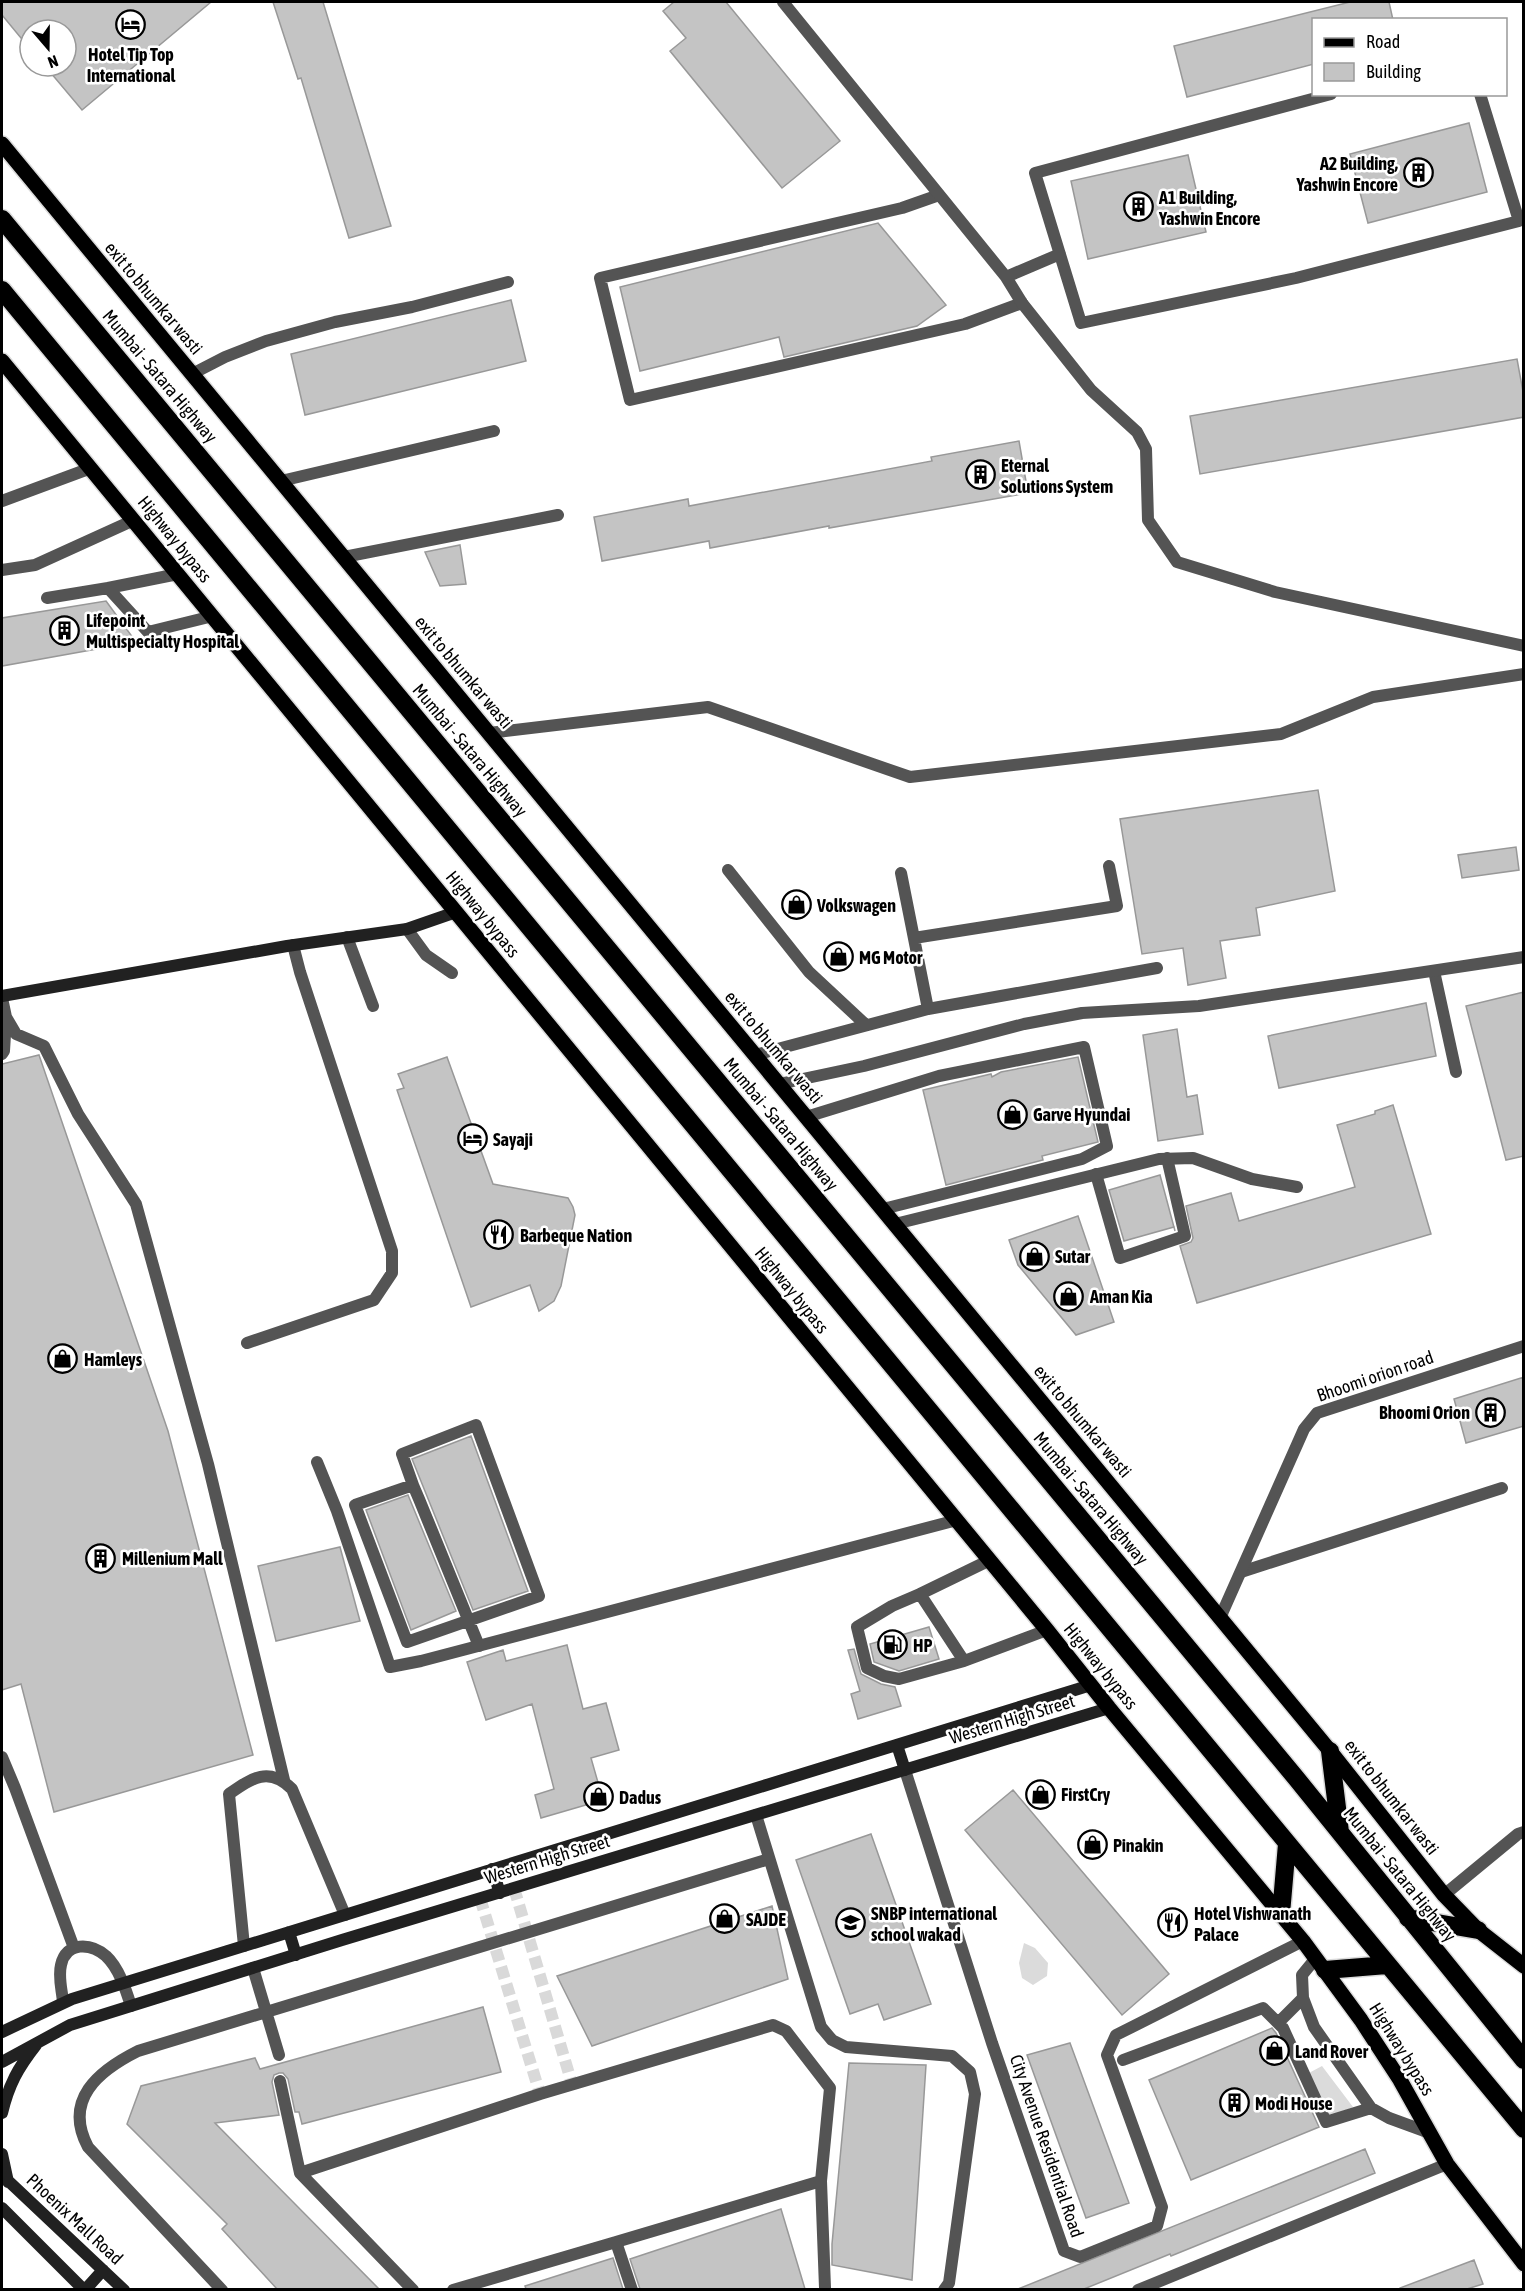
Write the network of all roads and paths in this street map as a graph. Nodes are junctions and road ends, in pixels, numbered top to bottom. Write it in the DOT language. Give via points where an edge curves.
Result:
graph roads {
  1 [pos="783,2"];
  2 [pos="1324,96"];
  3 [pos="1481,96"];
  4 [pos="2,144"];
  5 [pos="939,195"];
  6 [pos="2,219"];
  7 [pos="1060,254"];
  8 [pos="1006,277"];
  9 [pos="508,282"];
  10 [pos="2,290"];
  11 [pos="1022,303"];
  12 [pos="2,361"];
  13 [pos="192,374"];
  14 [pos="494,431"];
  15 [pos="91,468"];
  16 [pos="281,481"];
  17 [pos="2,501"];
  18 [pos="558,515"];
  19 [pos="134,520"];
  20 [pos="344,557"];
  21 [pos="2,570"];
  22 [pos="178,573"];
  23 [pos="108,588"];
  24 [pos="47,598"];
  25 [pos="213,616"];
  26 [pos="1524,646"];
  27 [pos="1524,674"];
  28 [pos="489,732"];
  29 [pos="1109,866"];
  30 [pos="728,870"];
  31 [pos="901,873"];
  32 [pos="456,912"];
  33 [pos="407,929"];
  34 [pos="347,937"];
  35 [pos="914,938"];
  36 [pos="293,945"];
  37 [pos="1524,957"];
  38 [pos="1157,968"];
  39 [pos="1434,971"];
  40 [pos="452,973"];
  41 [pos="2,997"];
  42 [pos="373,1006"];
  43 [pos="928,1009"];
  44 [pos="6,1017"];
  45 [pos="866,1025"];
  46 [pos="2,1054"];
  47 [pos="755,1055"];
  48 [pos="1456,1072"];
  49 [pos="779,1084"];
  50 [pos="806,1117"];
  51 [pos="1167,1158"];
  52 [pos="1096,1174"];
  53 [pos="1297,1186"];
  54 [pos="883,1209"];
  55 [pos="895,1224"];
  56 [pos="247,1343"];
  57 [pos="1524,1346"];
  58 [pos="317,1462"];
  59 [pos="413,1485"];
  60 [pos="1502,1488"];
  61 [pos="957,1520"];
  62 [pos="990,1560"];
  63 [pos="1241,1572"];
  64 [pos="920,1594"];
  65 [pos="1220,1618"];
  66 [pos="468,1621"];
  67 [pos="1047,1630"];
  68 [pos="479,1646"];
  69 [pos="964,1660"];
  70 [pos="1091,1685"];
  71 [pos="1109,1708"];
  72 [pos="897,1745"];
  73 [pos="1330,1751"];
  74 [pos="2,1757"];
  75 [pos="905,1770"];
  76 [pos="284,1780"];
  77 [pos="756,1815"];
  78 [pos="1524,1832"];
  79 [pos="1340,1833"];
  80 [pos="1287,1844"];
  81 [pos="769,1859"];
  82 [pos="492,1869"];
  83 [pos="500,1893"];
  84 [pos="1444,1895"];
  85 [pos="1281,1914"];
  86 [pos="345,1915"];
  87 [pos="1408,1917"];
  88 [pos="1478,1930"];
  89 [pos="289,1932"];
  90 [pos="1303,1941"];
  91 [pos="244,1946"];
  92 [pos="74,1948"];
  93 [pos="296,1955"];
  94 [pos="1320,1964"];
  95 [pos="1387,1965"];
  96 [pos="1524,1966"];
  97 [pos="253,1968"];
  98 [pos="123,1983"];
  99 [pos="1303,1998"];
  100 [pos="63,2002"];
  101 [pos="131,2006"];
  102 [pos="267,2012"];
  103 [pos="1278,2023"];
  104 [pos="2,2032"];
  105 [pos="41,2039"];
  106 [pos="279,2055"];
  107 [pos="1123,2060"];
  108 [pos="1524,2060"];
  109 [pos="2,2062"];
  110 [pos="280,2081"];
  111 [pos="1371,2108"];
  112 [pos="2,2113"];
  113 [pos="1524,2129"];
  114 [pos="1430,2133"];
  115 [pos="2,2154"];
  116 [pos="1447,2164"];
  117 [pos="300,2173"];
  118 [pos="5,2178"];
  119 [pos="821,2181"];
  120 [pos="2,2208"];
  121 [pos="616,2242"];
  122 [pos="1524,2264"];
  123 [pos="102,2270"];
  124 [pos="825,2288"];
  125 [pos="84,2289"];
  126 [pos="123,2289"];
  127 [pos="222,2289"];
  128 [pos="413,2289"];
  129 [pos="453,2289"];
  130 [pos="632,2289"];
  131 [pos="944,2289"];
  132 [pos="1138,2289"];
  1 -- 5 [label="street"];
  2 -- 7 [label="street" via="1035,173"];
  3 -- 7 [label="street" via="1519,221 1296,278 1081,323"];
  4 -- 13 [label="main road, exit to bhumkar wasti"];
  5 -- 8 [label="street"];
  5 -- 11 [label="street" via="902,208 600,278 630,400 965,324"];
  6 -- 79 [label="highway, Mumbai - Satara Highway"];
  7 -- 8 [label="street"];
  8 -- 11 [label="street"];
  9 -- 13 [label="street" via="266,341"];
  10 -- 80 [label="highway"];
  11 -- 26 [label="street" via="1091,390 1137,432 1146,449 1148,520 1177,562 1275,592"];
  12 -- 15 [label="main road, Highway bypass"];
  13 -- 16 [label="main road, exit to bhumkar wasti"];
  14 -- 16 [label="street"];
  15 -- 17 [label="street"];
  15 -- 19 [label="main road, Highway bypass"];
  16 -- 20 [label="main road, exit to bhumkar wasti"];
  18 -- 20 [label="street"];
  19 -- 21 [label="street" via="36,565"];
  19 -- 22 [label="main road, Highway bypass"];
  20 -- 28 [label="main road, exit to bhumkar wasti"];
  22 -- 23 [label="street"];
  22 -- 25 [label="main road, Highway bypass"];
  23 -- 24 [label="street"];
  23 -- 25 [label="street" via="148,632"];
  25 -- 32 [label="main road, Highway bypass"];
  27 -- 28 [label="street" via="1373,697 1281,734 910,777 708,707"];
  28 -- 47 [label="main road, exit to bhumkar wasti"];
  29 -- 35 [label="street" via="1117,906"];
  30 -- 45 [label="street" via="809,972"];
  31 -- 35 [label="street"];
  32 -- 33 [label="street"];
  32 -- 61 [label="main road, Highway bypass"];
  33 -- 34 [label="street"];
  33 -- 40 [label="street" via="426,955"];
  34 -- 36 [label="street"];
  34 -- 42 [label="street"];
  35 -- 43 [label="street"];
  36 -- 41 [label="street"];
  36 -- 56 [label="street" via="392,1251 392,1274 374,1300"];
  37 -- 39 [label="street"];
  38 -- 43 [label="street"];
  39 -- 48 [label="street"];
  39 -- 49 [label="street" via="1199,1006 1082,1013"];
  41 -- 44 [label="street"];
  43 -- 45 [label="street"];
  44 -- 46 [label="street"];
  44 -- 76 [label="street" via="16,1034 44,1046 78,1113 136,1204 208,1464"];
  45 -- 47 [label="street"];
  47 -- 49 [label="main road, exit to bhumkar wasti"];
  49 -- 50 [label="main road, exit to bhumkar wasti"];
  50 -- 54 [label="main road, exit to bhumkar wasti"];
  50 -- 54 [label="street" via="939,1076 1084,1047 1107,1146 1082,1159"];
  51 -- 52 [label="street"];
  51 -- 52 [label="street" via="1185,1236 1120,1258"];
  51 -- 53 [label="street" via="1193,1158 1252,1179"];
  52 -- 55 [label="street"];
  54 -- 55 [label="main road, exit to bhumkar wasti"];
  55 -- 65 [label="main road, exit to bhumkar wasti"];
  57 -- 63 [label="street, Bhoomi orion road" via="1317,1413 1304,1430"];
  58 -- 68 [label="street" via="390,1667"];
  59 -- 66 [label="street"];
  59 -- 66 [label="street" via="355,1505 407,1642"];
  59 -- 66 [label="street" via="402,1454 476,1425 539,1596"];
  60 -- 63 [label="street"];
  61 -- 62 [label="main road, Highway bypass"];
  61 -- 68 [label="street"];
  62 -- 64 [label="street"];
  62 -- 67 [label="main road, Highway bypass"];
  63 -- 65 [label="street, Bhoomi orion road"];
  64 -- 69 [label="street"];
  64 -- 69 [label="street" via="857,1627 867,1668 899,1679"];
  65 -- 73 [label="main road, exit to bhumkar wasti"];
  66 -- 68 [label="street"];
  67 -- 69 [label="street"];
  67 -- 70 [label="main road, Highway bypass"];
  70 -- 71 [label="main road, Highway bypass"];
  70 -- 72 [label="street, Western High Street"];
  71 -- 75 [label="street, Western High Street"];
  71 -- 85 [label="main road, Highway bypass"];
  72 -- 75 [label="street"];
  72 -- 82 [label="street, Western High Street"];
  73 -- 79 [label="highway"];
  73 -- 84 [label="main road, exit to bhumkar wasti"];
  74 -- 92 [label="street"];
  75 -- 77 [label="street, Western High Street"];
  75 -- 90 [label="street, City Avenue Residential Road" via="992,2043 1064,2251 1080,2257 1157,2226 1162,2207 1113,2078 1107,2055 1116,2035"];
  76 -- 86 [label="street" via="292,1788"];
  76 -- 91 [label="street" via="271,1775 249,1780 229,1794"];
  77 -- 81 [label="street"];
  77 -- 83 [label="street, Western High Street"];
  78 -- 84 [label="street"];
  79 -- 87 [label="highway, Mumbai - Satara Highway"];
  80 -- 85 [label="highway"];
  80 -- 95 [label="highway"];
  81 -- 102 [label="street"];
  81 -- 131 [label="street" via="821,2027 832,2040 846,2047 952,2056 970,2072 975,2094 949,2283"];
  82 -- 83 [label="street"];
  82 -- 86 [label="street, Western High Street"];
  83 -- 93 [label="street, Western High Street"];
  84 -- 88 [label="main road, exit to bhumkar wasti"];
  85 -- 90 [label="main road, Highway bypass"];
  86 -- 89 [label="street, Western High Street"];
  87 -- 88 [label="highway"];
  87 -- 108 [label="highway, Mumbai - Satara Highway"];
  88 -- 96 [label="main road, exit to bhumkar wasti"];
  89 -- 91 [label="street, Western High Street"];
  89 -- 93 [label="street"];
  90 -- 94 [label="main road, Highway bypass"];
  91 -- 98 [label="street, Western High Street"];
  92 -- 98 [label="street" via="92,1947 107,1957"];
  92 -- 100 [label="street" via="61,1962"];
  93 -- 97 [label="street, Western High Street"];
  94 -- 95 [label="highway"];
  94 -- 99 [label="street" via="1302,1975"];
  94 -- 114 [label="main road, Highway bypass" via="1401,2080"];
  95 -- 113 [label="highway"];
  97 -- 101 [label="street, Western High Street"];
  97 -- 102 [label="street"];
  98 -- 100 [label="street, Western High Street"];
  98 -- 101 [label="street"];
  99 -- 103 [label="street"];
  99 -- 111 [label="street" via="1314,2027"];
  100 -- 104 [label="street, Western High Street"];
  101 -- 105 [label="street, Western High Street" via="70,2025"];
  102 -- 106 [label="street"];
  102 -- 127 [label="street" via="119,2060 88,2085 81,2104 80,2132 88,2147"];
  103 -- 107 [label="street" via="1263,2008"];
  103 -- 111 [label="street" via="1326,2122"];
  105 -- 109 [label="street, Western High Street"];
  105 -- 112 [label="street" via="18,2067"];
  110 -- 117 [label="street"];
  111 -- 114 [label="street"];
  114 -- 116 [label="main road, Highway bypass"];
  115 -- 118 [label="street"];
  116 -- 122 [label="main road, Highway bypass"];
  116 -- 132 [label="street"];
  117 -- 119 [label="street" via="540,2094 773,2025 786,2031 830,2088"];
  117 -- 128 [label="street"];
  118 -- 123 [label="street, Phoenix Mall Road"];
  119 -- 121 [label="street"];
  119 -- 124 [label="street"];
  120 -- 125 [label="street"];
  121 -- 129 [label="street"];
  121 -- 130 [label="street"];
  123 -- 125 [label="street"];
  123 -- 126 [label="street, Phoenix Mall Road"];
}
